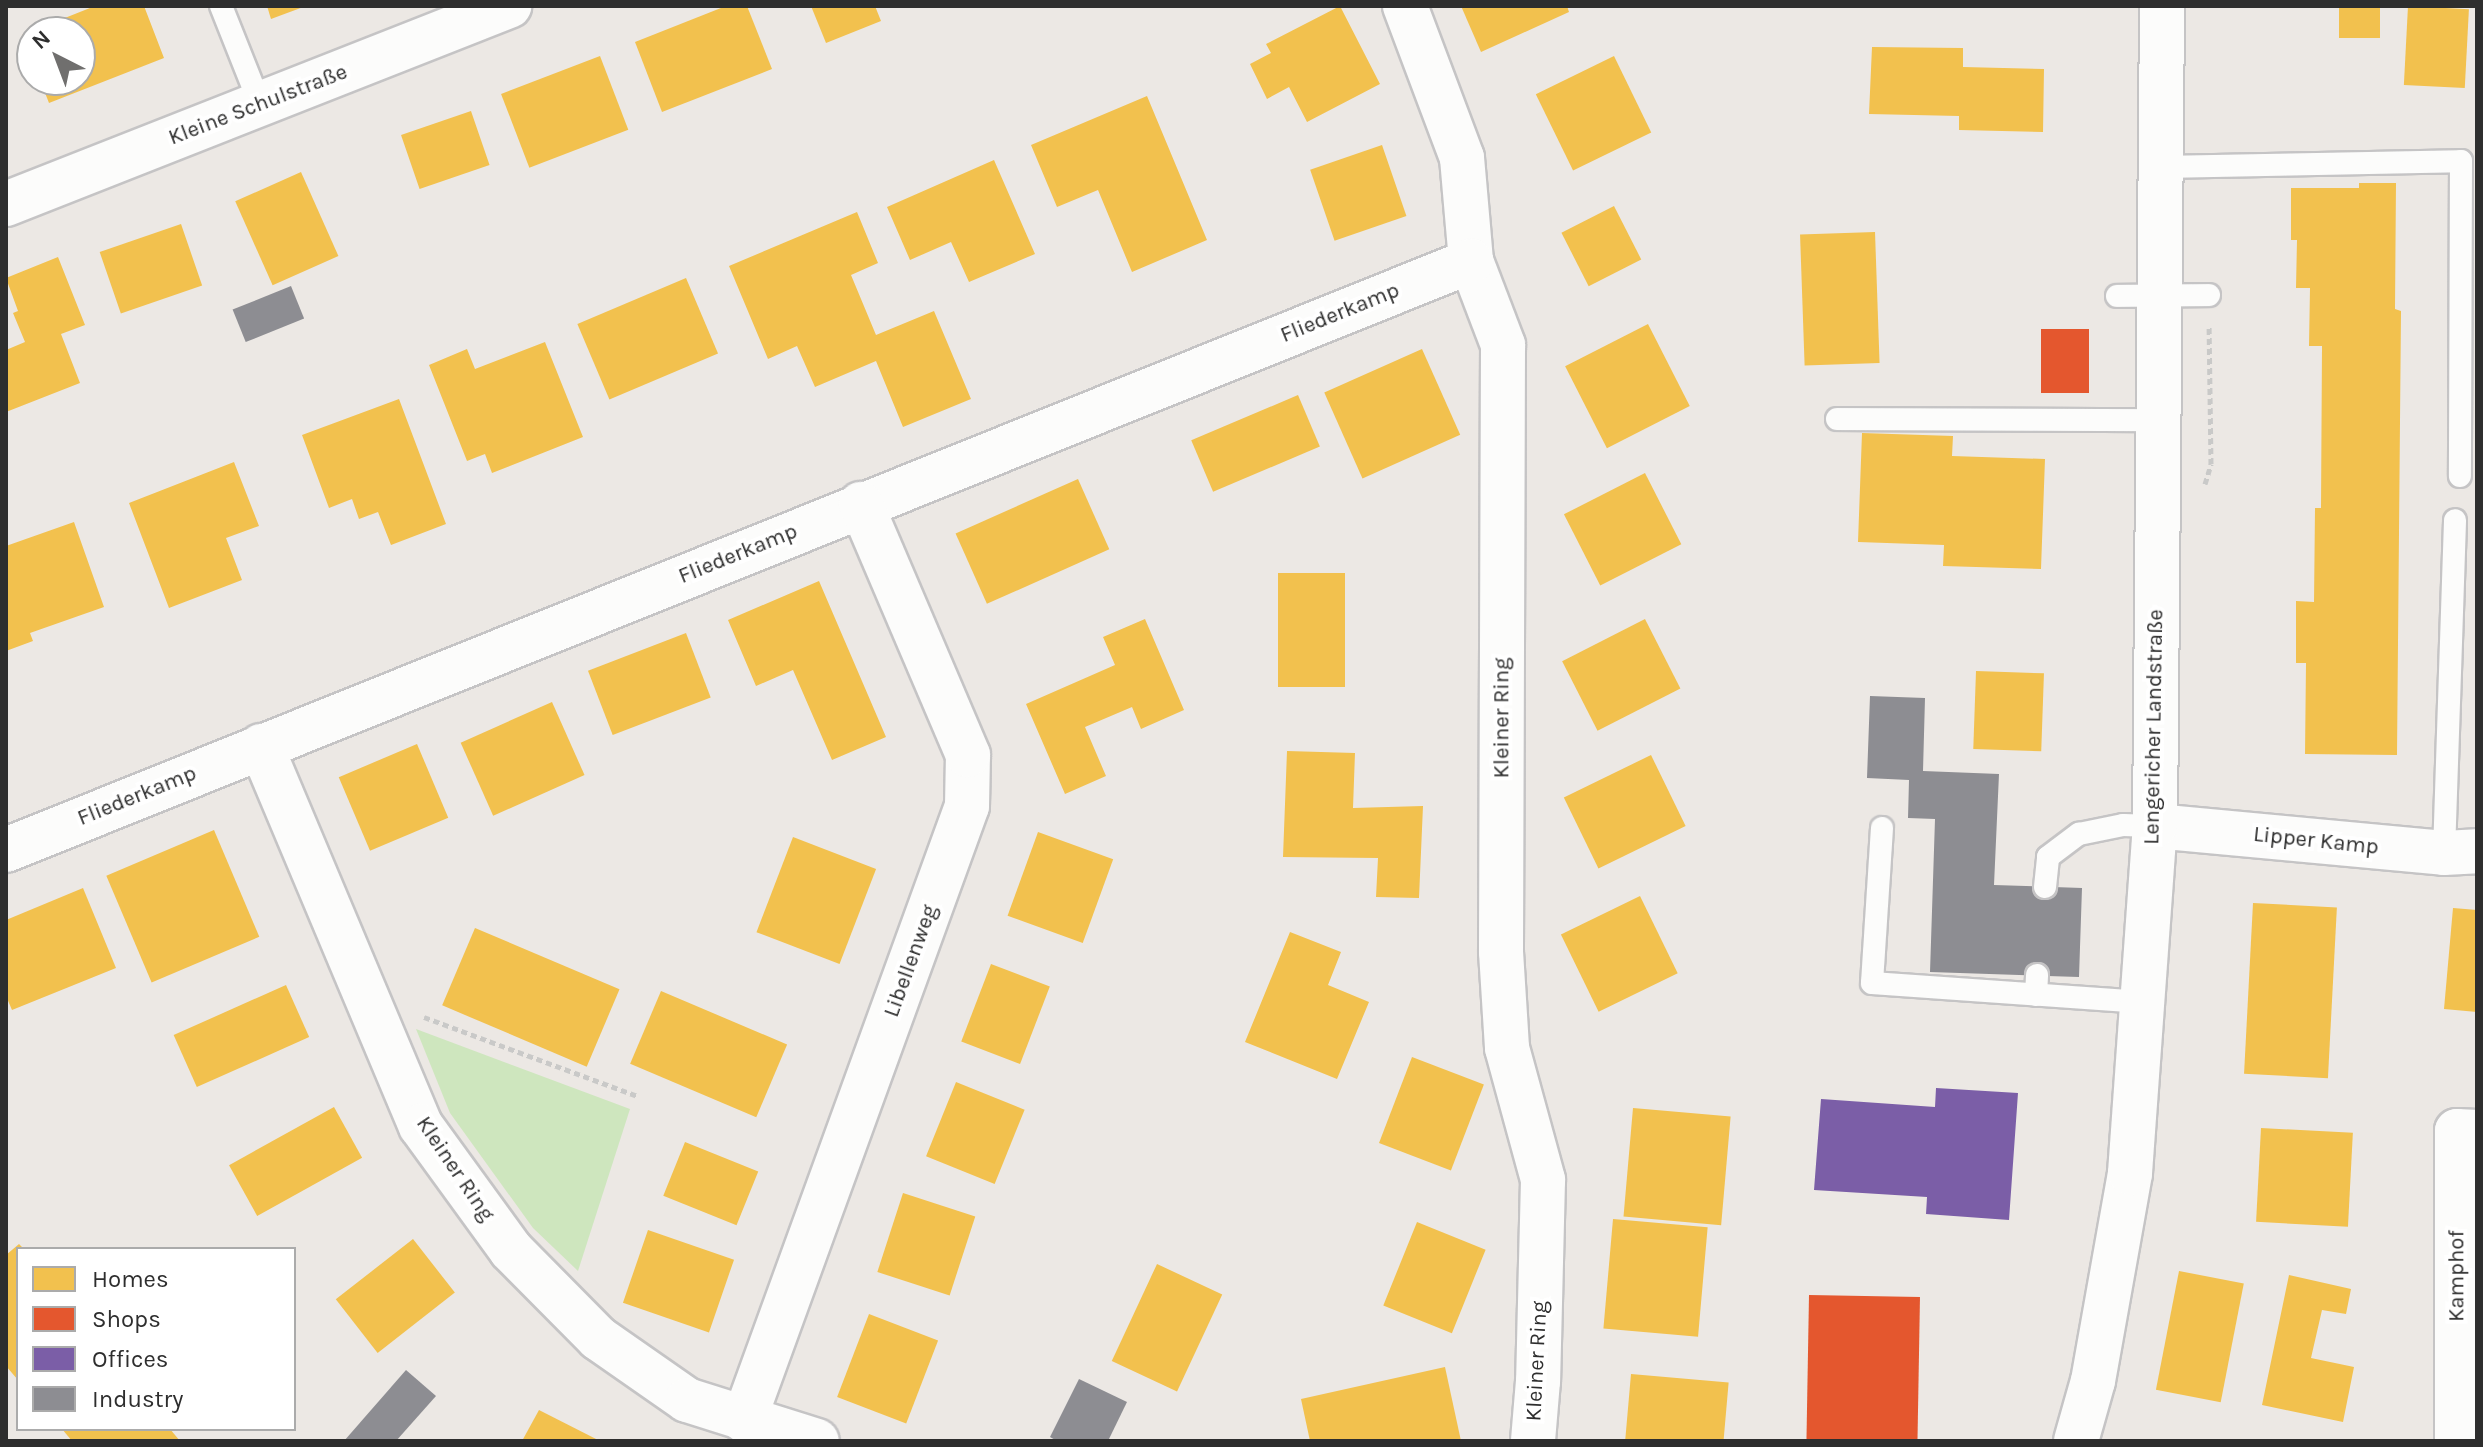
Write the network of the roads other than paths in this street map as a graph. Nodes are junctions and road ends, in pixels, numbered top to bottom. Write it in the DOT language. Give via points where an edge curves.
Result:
graph roads {
  1 [pos="221,6"];
  2 [pos="509,6"];
  3 [pos="1405,6"];
  4 [pos="2162,6"];
  5 [pos="260,104"];
  6 [pos="2160,167"];
  7 [pos="6,204"];
  8 [pos="1471,261"];
  9 [pos="2209,295"];
  10 [pos="2138,296"];
  11 [pos="1837,419"];
  12 [pos="2158,420"];
  13 [pos="2460,476"];
  14 [pos="861,504"];
  15 [pos="2455,520"];
  16 [pos="261,746"];
  17 [pos="2155,826"];
  18 [pos="1882,828"];
  19 [pos="6,850"];
  20 [pos="2461,852"];
  21 [pos="2045,887"];
  22 [pos="2142,1002"];
  23 [pos="2477,1132"];
  24 [pos="744,1420"];
  25 [pos="817,1441"];
  26 [pos="1533,1441"];
  27 [pos="2076,1441"];
  28 [pos="2457,1441"];
  1 -- 5 [label="lane"];
  2 -- 5 [label="street, Kleine Schulstraße"];
  3 -- 8 [label="street, Kleiner Ring" via="1462,158"];
  4 -- 6 [label="street, Lengericher Landstraße"];
  5 -- 7 [label="street, Kleine Schulstraße"];
  6 -- 10 [label="street, Lengericher Landstraße"];
  6 -- 13 [label="lane" via="2461,161"];
  8 -- 14 [label="street, Fliederkamp"];
  8 -- 26 [label="street, Kleiner Ring" via="1503,345 1501,952 1507,1048 1543,1180"];
  9 -- 10 [label="lane"];
  10 -- 12 [label="street, Lengericher Landstraße"];
  11 -- 12 [label="lane"];
  12 -- 17 [label="street, Lengericher Landstraße"];
  14 -- 16 [label="street, Fliederkamp"];
  14 -- 24 [label="street, Libellenweg" via="968,755 967,806"];
  15 -- 20 [label="lane"];
  16 -- 19 [label="street, Fliederkamp"];
  16 -- 24 [label="street, Kleiner Ring" via="421,1126 511,1250 598,1338 687,1400"];
  17 -- 20 [label="street, Lipper Kamp"];
  17 -- 21 [label="lane" via="2123,825 2079,834 2048,857"];
  17 -- 22 [label="street, Lengericher Landstraße"];
  18 -- 22 [label="lane" via="1872,983 2037,985"];
  22 -- 27 [label="street, Lengericher Landstraße" via="2130,1173 2093,1381"];
  23 -- 28 [label="street, Kamphof" via="2457,1131"];
  24 -- 25 [label="street, Kleiner Ring"];
}
